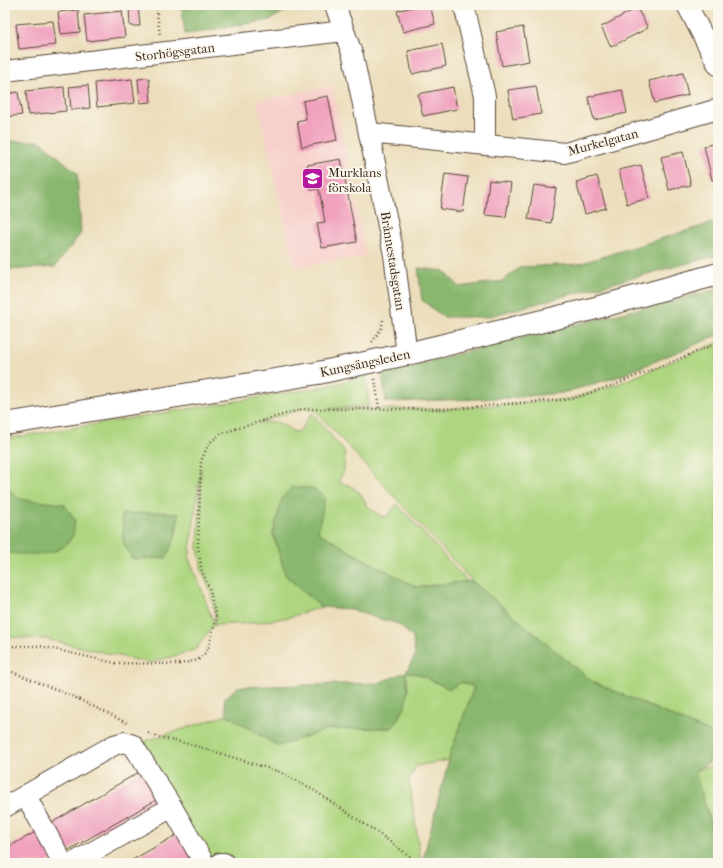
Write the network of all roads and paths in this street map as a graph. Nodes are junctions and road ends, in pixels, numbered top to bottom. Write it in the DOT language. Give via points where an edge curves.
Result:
graph roads {
  1 [pos="156,5"];
  2 [pos="336,5"];
  3 [pos="464,5"];
  4 [pos="687,5"];
  5 [pos="344,31"];
  6 [pos="163,54"];
  7 [pos="718,65"];
  8 [pos="5,71"];
  9 [pos="718,109"];
  10 [pos="369,132"];
  11 [pos="485,145"];
  12 [pos="718,274"];
  13 [pos="718,343"];
  14 [pos="407,354"];
  15 [pos="5,424"];
  16 [pos="5,646"];
  17 [pos="5,669"];
  18 [pos="132,725"];
  19 [pos="145,731"];
  20 [pos="26,796"];
  21 [pos="5,807"];
  22 [pos="172,807"];
  23 [pos="63,863"];
  24 [pos="73,863"];
  25 [pos="204,863"];
  26 [pos="220,863"];
  27 [pos="224,863"];
  28 [pos="419,863"];
  1 -- 6 [label="path"];
  2 -- 5 [label="street, Brånnestadsgatan"];
  3 -- 11 [label="street" via="485,96"];
  4 -- 7 [label="street"];
  5 -- 6 [label="street, Storhögsgatan"];
  5 -- 10 [label="street, Brånnestadsgatan" via="353,56"];
  6 -- 8 [label="street, Storhögsgatan"];
  9 -- 11 [label="street, Murkelgatan" via="565,153"];
  10 -- 11 [label="street, Murkelgatan"];
  10 -- 14 [label="street, Brånnestadsgatan" via="394,255"];
  12 -- 14 [label="main road, Kungsängsleden" via="592,309"];
  13 -- 16 [label="path" via="572,399 447,408 302,409 222,433 209,443 201,461 198,548 216,618 208,650 198,660 180,664 115,663 40,646"];
  14 -- 15 [label="main road, Kungsängsleden" via="318,373"];
  17 -- 18 [label="path" via="74,697"];
  19 -- 28 [label="path" via="280,772 315,791"];
  20 -- 21 [label="street"];
  20 -- 22 [label="street" via="114,745 124,742 133,746"];
  20 -- 23 [label="street"];
  22 -- 24 [label="street"];
  22 -- 25 [label="street"];
  26 -- 27 [label="street"];
}
